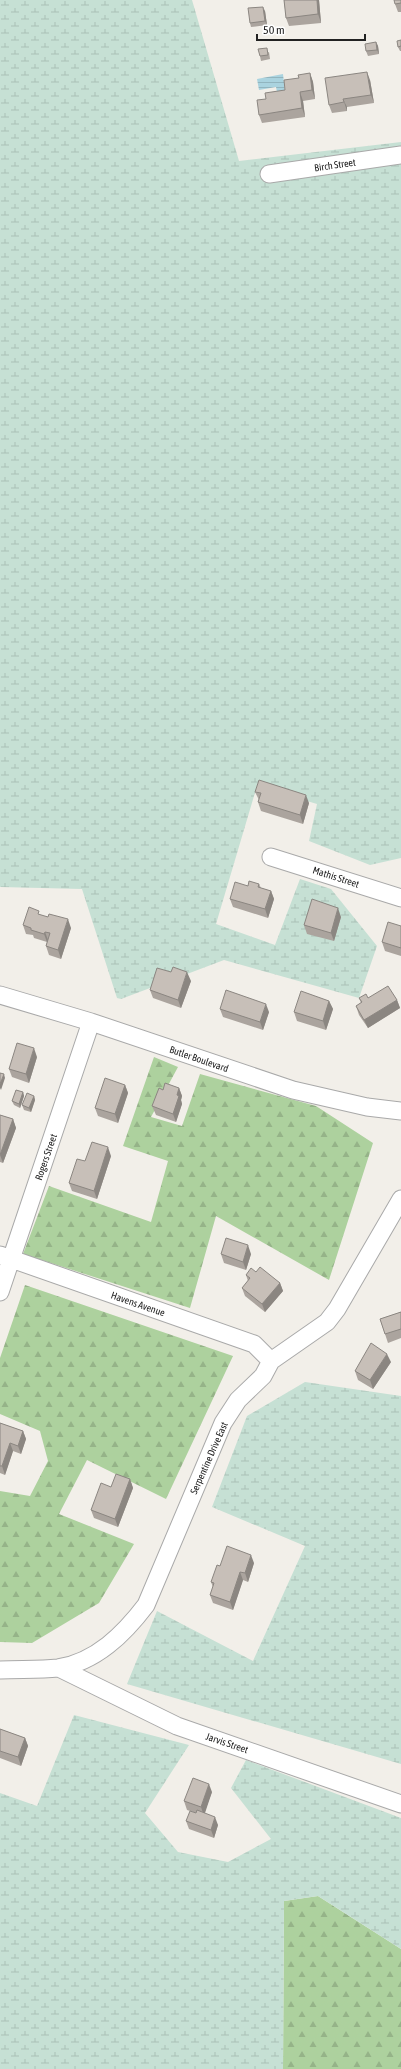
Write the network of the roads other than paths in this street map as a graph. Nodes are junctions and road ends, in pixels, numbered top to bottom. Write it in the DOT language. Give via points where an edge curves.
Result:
graph roads {
  1 [pos="401,155"];
  2 [pos="269,174"];
  3 [pos="271,857"];
  4 [pos="401,898"];
  5 [pos="0,995"];
  6 [pos="91,1022"];
  7 [pos="401,1111"];
  8 [pos="401,1199"];
  9 [pos="6,1257"];
  10 [pos="0,1292"];
  11 [pos="271,1361"];
  12 [pos="59,1668"];
  13 [pos="0,1670"];
  14 [pos="401,1804"];
  1 -- 2 [label="street, Birch Street"];
  3 -- 4 [label="street, Mathis Street"];
  5 -- 6 [label="street, Butler Boulevard"];
  6 -- 7 [label="street, Butler Boulevard" via="293,1090 367,1107"];
  6 -- 9 [label="street, Rogers Street"];
  8 -- 11 [label="street, Serpentine Drive East" via="327,1322"];
  9 -- 10 [label="street, Rogers Street"];
  9 -- 11 [label="street, Havens Avenue" via="254,1344"];
  11 -- 12 [label="street, Serpentine Drive East" via="263,1376 238,1400 223,1423 146,1605 131,1625 110,1645 85,1660"];
  12 -- 13 [label="street, Serpentine Drive East"];
  12 -- 14 [label="street, Jarvis Street" via="177,1726"];
}
